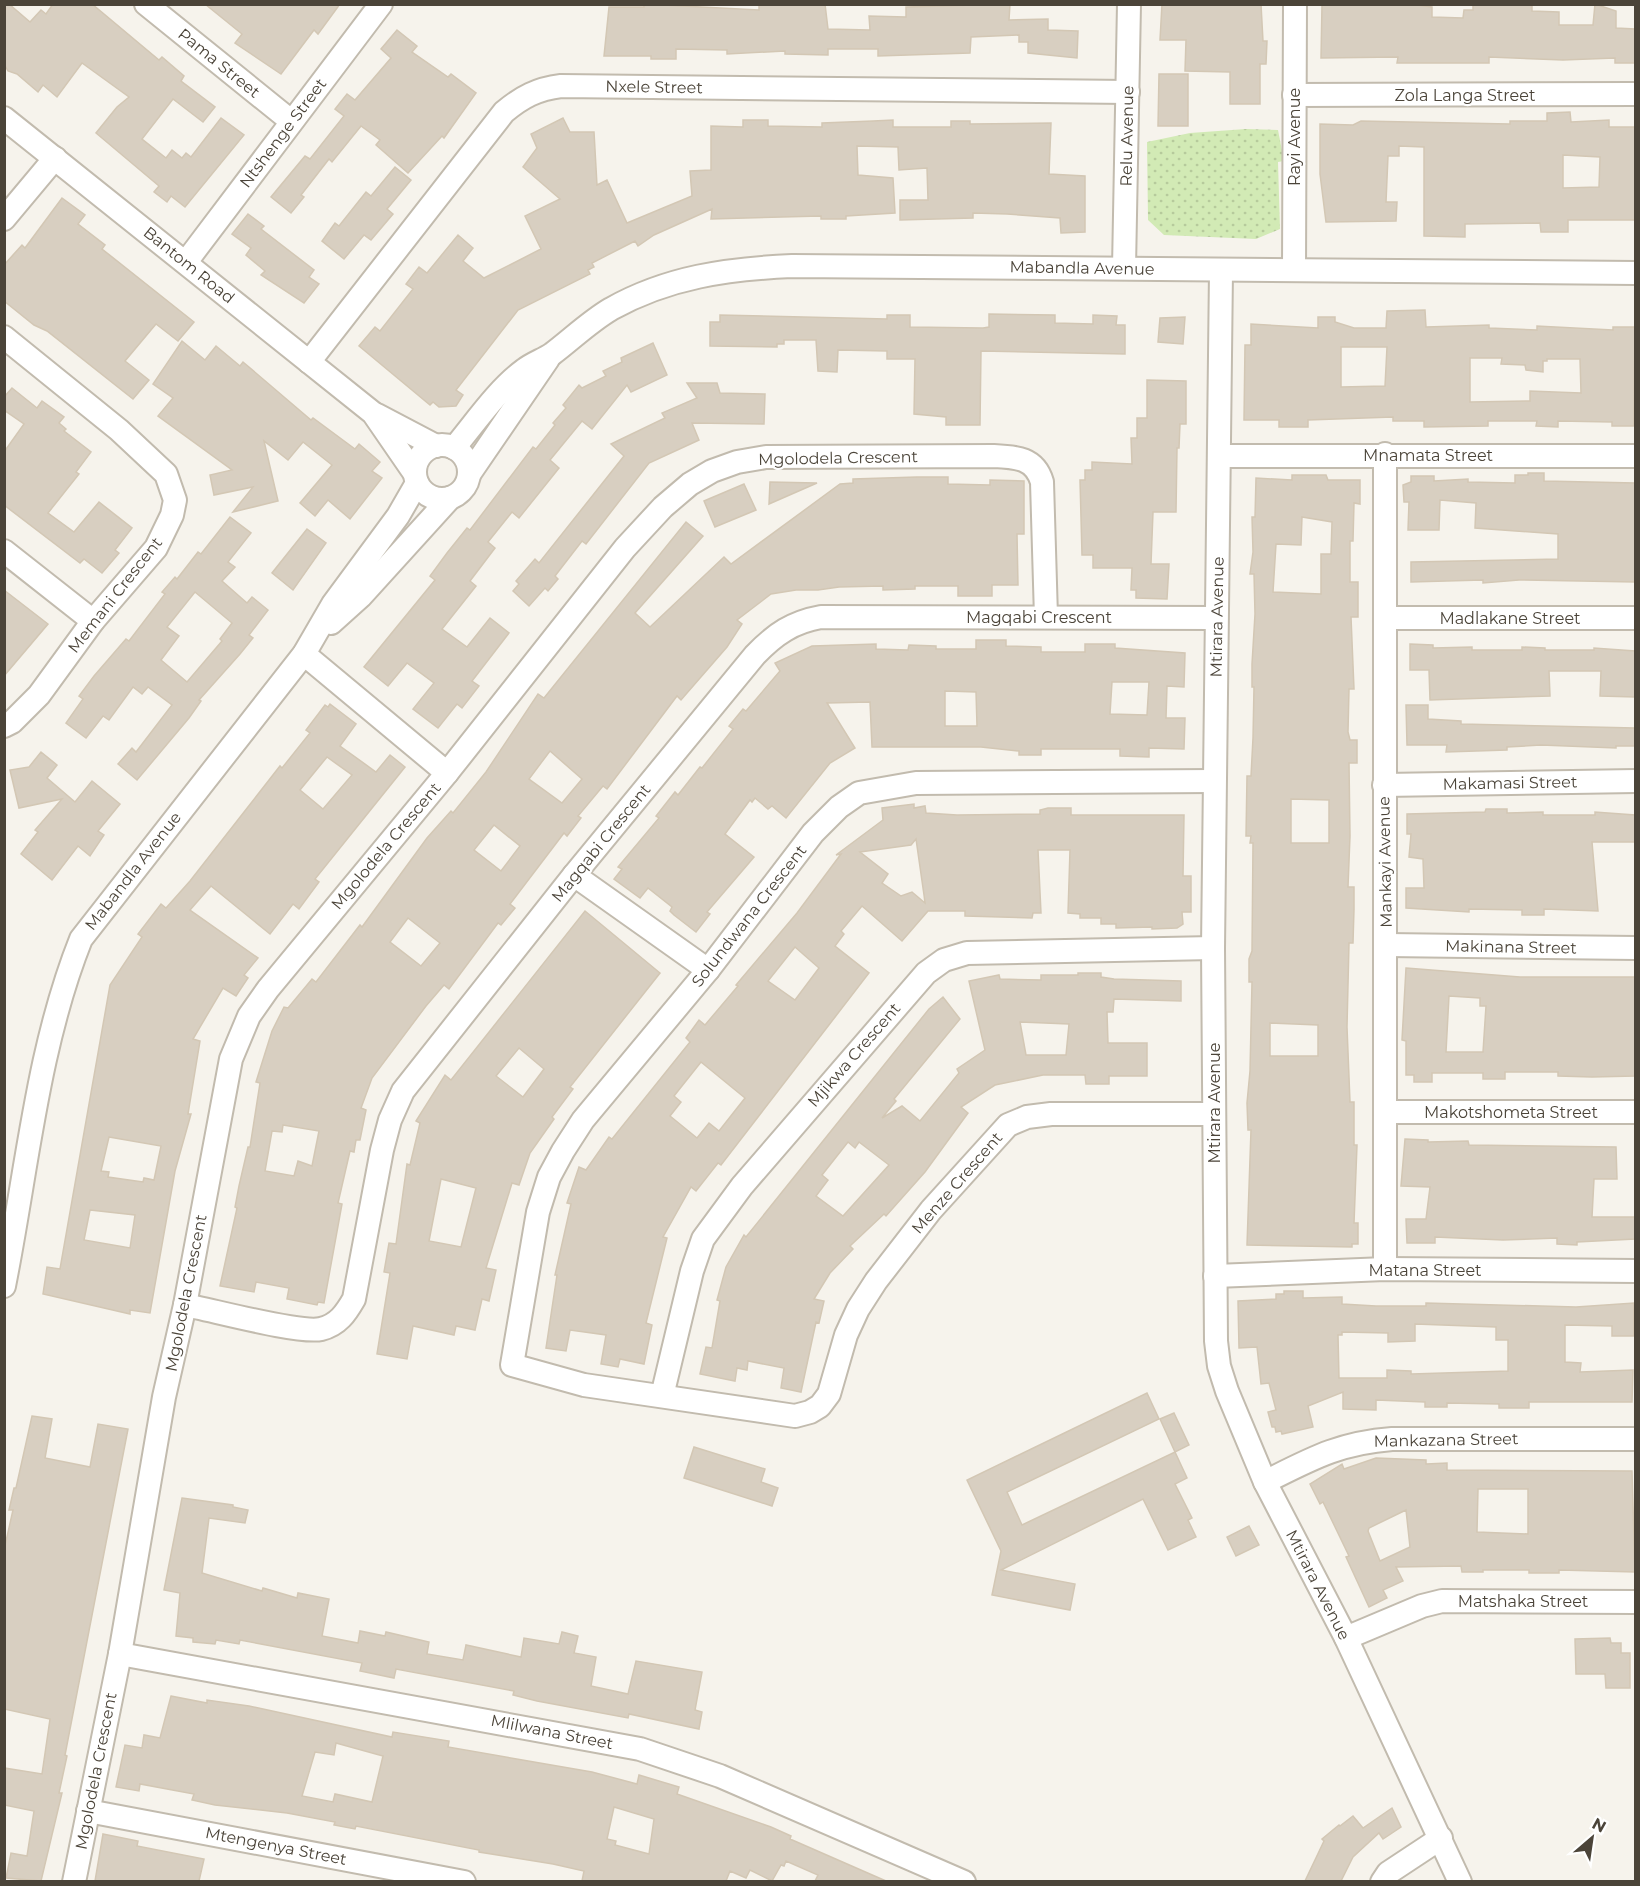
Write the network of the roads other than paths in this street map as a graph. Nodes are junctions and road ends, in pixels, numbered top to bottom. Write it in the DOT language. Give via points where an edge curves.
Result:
graph roads {
  1 [pos="146,4"];
  2 [pos="381,4"];
  3 [pos="1129,4"];
  4 [pos="1295,4"];
  5 [pos="170,12"];
  6 [pos="1128,92"];
  7 [pos="1635,94"];
  8 [pos="1294,95"];
  9 [pos="4,118"];
  10 [pos="291,122"];
  11 [pos="55,158"];
  12 [pos="4,219"];
  13 [pos="186,262"];
  14 [pos="1124,268"];
  15 [pos="1294,269"];
  16 [pos="1221,271"];
  17 [pos="1635,273"];
  18 [pos="4,337"];
  19 [pos="550,355"];
  20 [pos="309,362"];
  21 [pos="373,414"];
  22 [pos="445,447"];
  23 [pos="1385,454"];
  24 [pos="1220,456"];
  25 [pos="1635,456"];
  26 [pos="470,473"];
  27 [pos="416,478"];
  28 [pos="450,498"];
  29 [pos="4,551"];
  30 [pos="1046,617"];
  31 [pos="1216,618"];
  32 [pos="1385,618"];
  33 [pos="1635,618"];
  34 [pos="93,621"];
  35 [pos="310,645"];
  36 [pos="4,726"];
  37 [pos="447,773"];
  38 [pos="1214,781"];
  39 [pos="1635,781"];
  40 [pos="1384,785"];
  41 [pos="574,874"];
  42 [pos="1387,945"];
  43 [pos="1213,948"];
  44 [pos="1635,948"];
  45 [pos="708,970"];
  46 [pos="1635,1112"];
  47 [pos="1386,1113"];
  48 [pos="1214,1114"];
  49 [pos="1385,1269"];
  50 [pos="1635,1271"];
  51 [pos="1215,1276"];
  52 [pos="4,1286"];
  53 [pos="185,1305"];
  54 [pos="662,1396"];
  55 [pos="1635,1439"];
  56 [pos="1265,1482"];
  57 [pos="1635,1602"];
  58 [pos="1346,1638"];
  59 [pos="120,1654"];
  60 [pos="88,1811"];
  61 [pos="1441,1838"];
  62 [pos="74,1881"];
  63 [pos="464,1881"];
  64 [pos="964,1881"];
  65 [pos="1382,1881"];
  66 [pos="1460,1881"];
  1 -- 5 [label="street, Pama Street"];
  2 -- 10 [label="street, Ntshenge Street"];
  3 -- 6 [label="street, Relu Avenue"];
  4 -- 8 [label="street, Rayi Avenue"];
  5 -- 10 [label="street, Pama Street"];
  6 -- 14 [label="street, Relu Avenue"];
  6 -- 20 [label="street, Nxele Street" via="561,86 542,89 504,112"];
  7 -- 8 [label="street, Zola Langa Street"];
  8 -- 15 [label="street, Rayi Avenue"];
  9 -- 11 [label="street, Bantom Road"];
  10 -- 13 [label="street, Ntshenge Street"];
  11 -- 12 [label="street"];
  11 -- 13 [label="street, Bantom Road"];
  13 -- 20 [label="street, Bantom Road"];
  14 -- 16 [label="street, Mabandla Avenue"];
  14 -- 19 [label="street, Mabandla Avenue" via="734,269 654,289 610,310"];
  15 -- 16 [label="street, Mabandla Avenue"];
  15 -- 17 [label="street, Mabandla Avenue"];
  16 -- 24 [label="street, Mtirara Avenue"];
  18 -- 34 [label="street, Memani Crescent" via="119,430 166,474 172,489 172,515 156,548"];
  19 -- 22 [label="street, Mabandla Avenue" via="523,370"];
  19 -- 26 [label="street, Mabandla Avenue"];
  20 -- 21 [label="street, Bantom Road"];
  21 -- 22 [label="street, Bantom Road"];
  21 -- 27 [label="street, Bantom Road"];
  22 -- 26 [label="street" via="467,461"];
  22 -- 27 [label="street" via="421,456"];
  23 -- 24 [label="street, Mnamata Street"];
  23 -- 25 [label="street, Mnamata Street"];
  23 -- 32 [label="street, Mankayi Avenue"];
  24 -- 31 [label="street, Mtirara Avenue"];
  26 -- 28 [label="street" via="464,488"];
  27 -- 28 [label="street" via="430,496"];
  27 -- 35 [label="street, Mabandla Avenue" via="398,516 333,604"];
  28 -- 35 [label="street, Mabandla Avenue" via="361,596"];
  29 -- 34 [label="street"];
  30 -- 31 [label="street, Magqabi Crescent"];
  30 -- 37 [label="street, Mgolodela Crescent" via="1042,482 1031,462 1013,456 834,455 737,462 690,484 663,507 625,548"];
  30 -- 41 [label="street, Magqabi Crescent" via="821,617 783,629 755,655"];
  31 -- 38 [label="street, Mtirara Avenue"];
  32 -- 33 [label="street, Madlakane Street"];
  32 -- 40 [label="street, Mankayi Avenue"];
  34 -- 36 [label="street, Memani Crescent" via="39,694"];
  35 -- 37 [label="street, Mgolodela Crescent"];
  35 -- 52 [label="street, Mabandla Avenue" via="81,939 54,1023"];
  37 -- 53 [label="street, Mgolodela Crescent" via="268,989 239,1035 226,1082"];
  38 -- 43 [label="street, Mtirara Avenue"];
  38 -- 45 [label="street, Solundwana Crescent" via="916,783 859,793 813,833"];
  39 -- 40 [label="street, Makamasi Street"];
  40 -- 42 [label="street, Mankayi Avenue"];
  41 -- 45 [label="street"];
  41 -- 53 [label="street, Magqabi Crescent" via="403,1091 390,1120 354,1299 346,1313 330,1326 307,1330"];
  42 -- 44 [label="street, Makinana Street"];
  42 -- 47 [label="street, Mankayi Avenue"];
  43 -- 48 [label="street, Mtirara Avenue"];
  43 -- 54 [label="street, Mjikwa Crescent" via="967,953 944,960 926,973 742,1186 703,1239"];
  45 -- 54 [label="street, Solundwana Crescent" via="582,1120 549,1177 538,1212 512,1365 584,1385"];
  46 -- 47 [label="street, Makotshometa Street"];
  47 -- 49 [label="street, Mankayi Avenue"];
  48 -- 51 [label="street, Mtirara Avenue"];
  48 -- 54 [label="street, Menze Crescent" via="1051,1114 1027,1117 1008,1125 931,1210 876,1281 846,1335 829,1394 820,1406 795,1416"];
  49 -- 50 [label="street, Matana Street"];
  49 -- 51 [label="street, Matana Street"];
  51 -- 56 [label="street, Mtirara Avenue" via="1219,1366"];
  53 -- 59 [label="street, Mgolodela Crescent" via="162,1412"];
  55 -- 56 [label="street, Mankazana Street" via="1360,1442 1327,1452"];
  56 -- 58 [label="street, Mtirara Avenue"];
  57 -- 58 [label="street, Matshaka Street" via="1443,1601"];
  58 -- 61 [label="street, Mtirara Avenue"];
  59 -- 60 [label="street, Mgolodela Crescent"];
  59 -- 64 [label="street, Mlilwana Street" via="640,1749 720,1776"];
  60 -- 62 [label="street, Mgolodela Crescent"];
  60 -- 63 [label="street, Mtengenya Street"];
  61 -- 65 [label="street"];
  61 -- 66 [label="street, Mtirara Avenue"];
}
